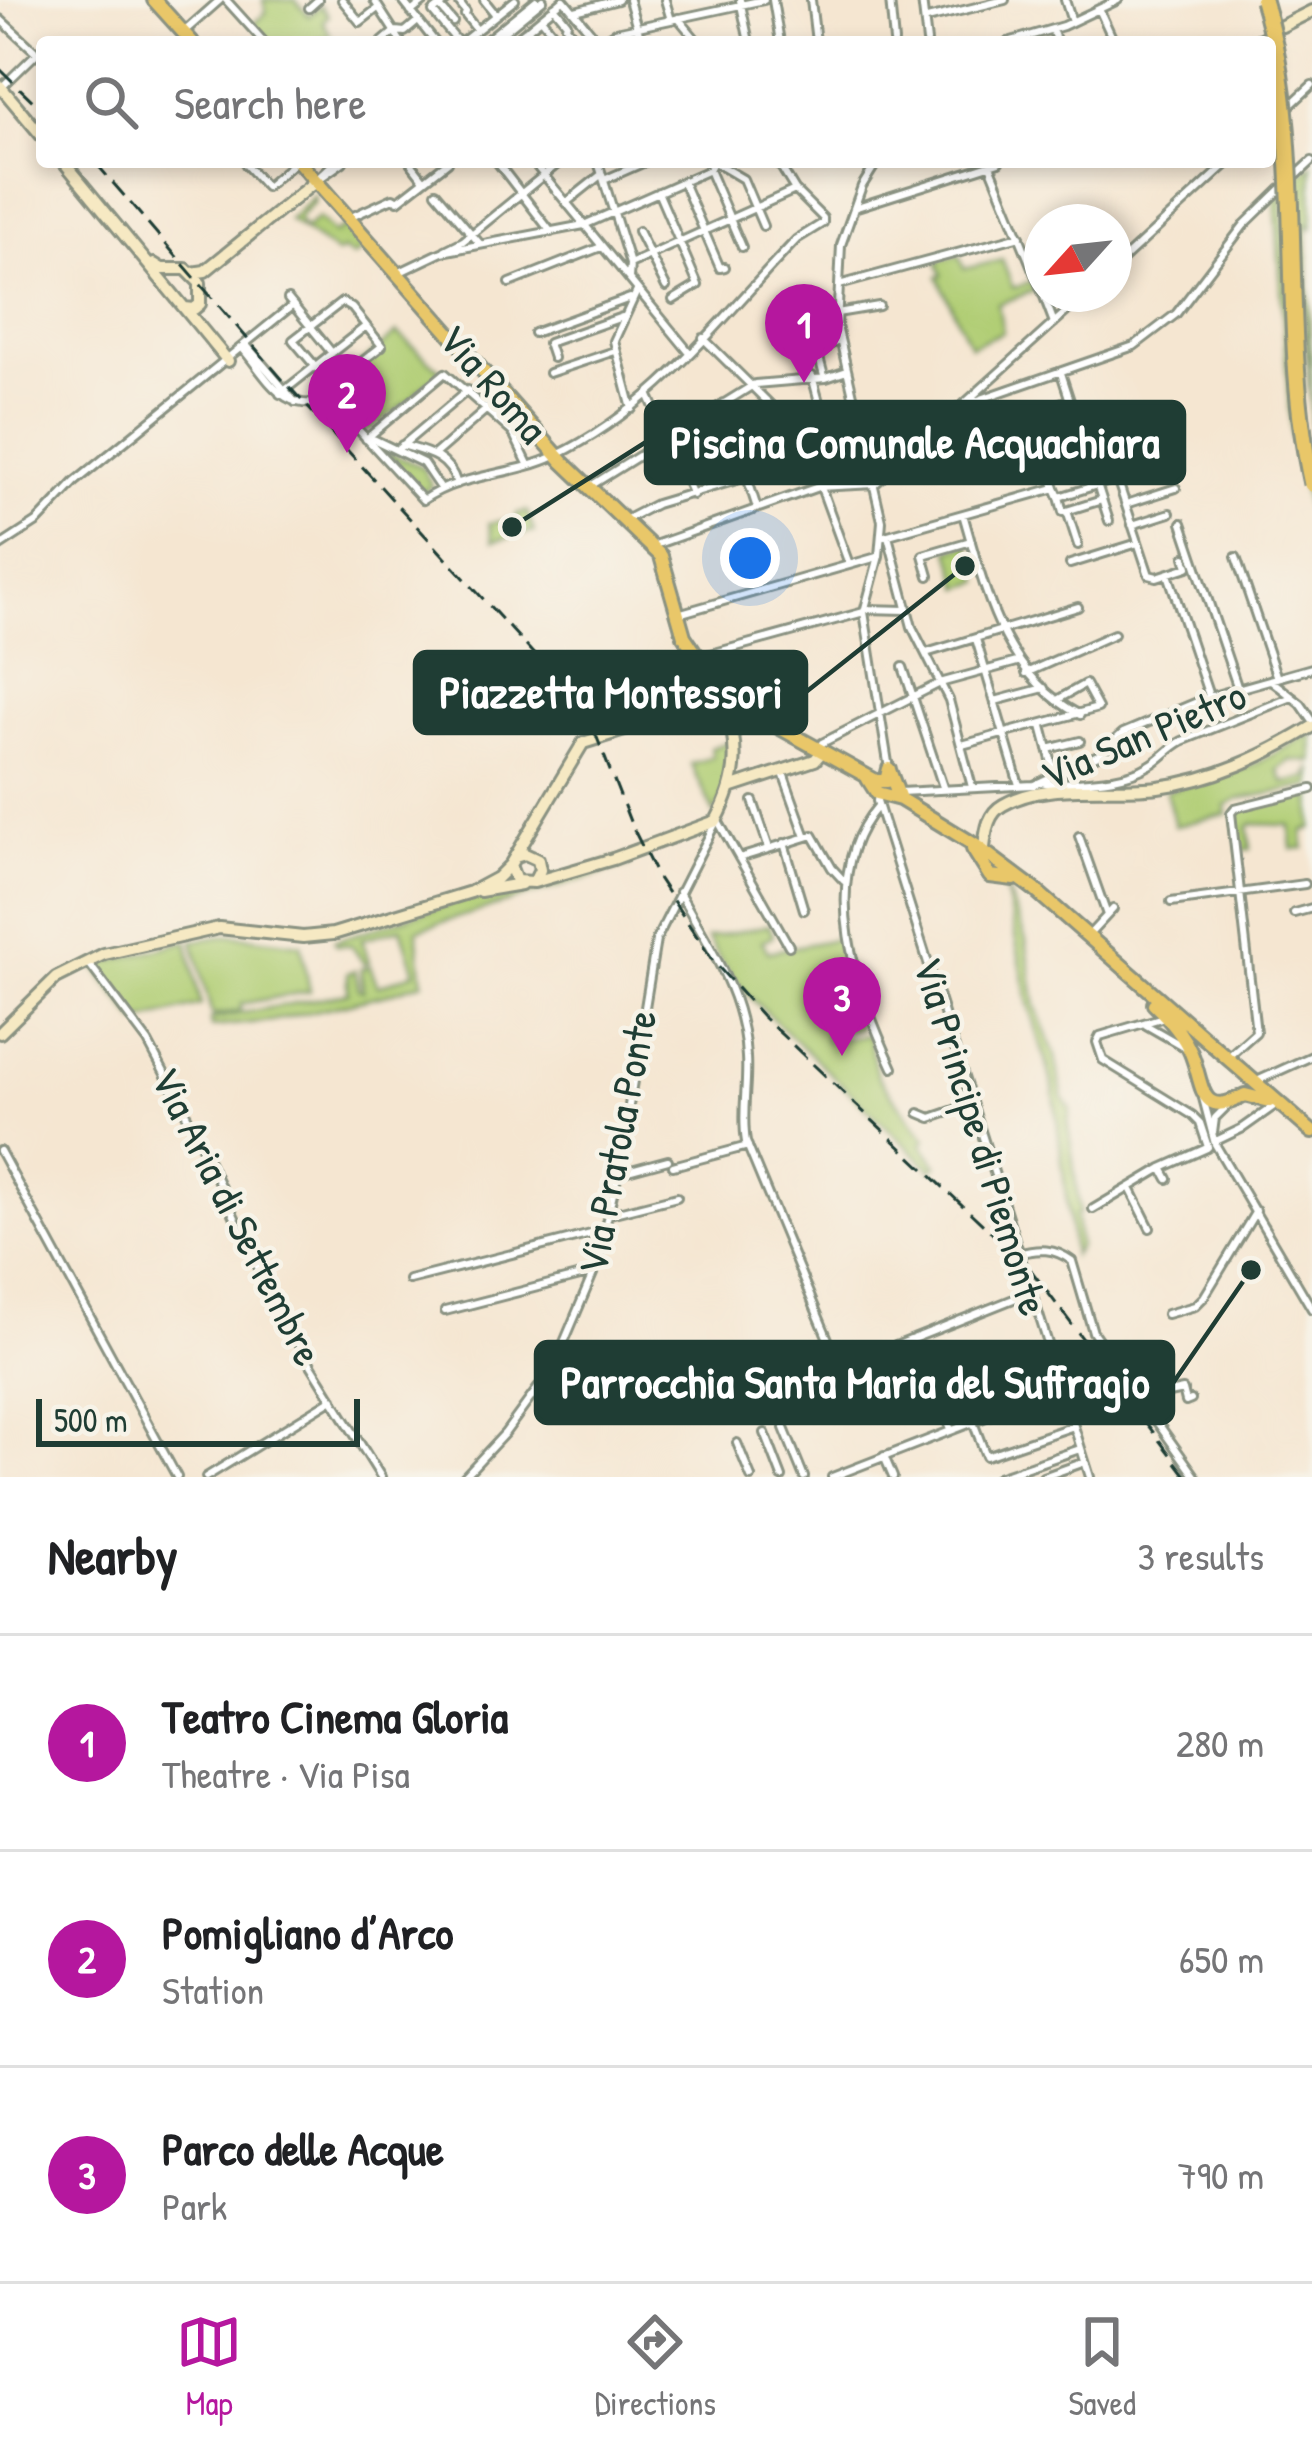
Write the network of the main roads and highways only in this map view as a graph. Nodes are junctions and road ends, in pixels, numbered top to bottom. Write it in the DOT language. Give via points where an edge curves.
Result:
graph roads {
  1 [pos="154,0"];
  2 [pos="1266,0"];
  3 [pos="1312,10"];
  4 [pos="1282,26"];
  5 [pos="187,36"];
  6 [pos="1272,36"];
  7 [pos="1275,36"];
  8 [pos="1276,42"];
  9 [pos="1276,58"];
  10 [pos="2,83"];
  11 [pos="36,125"];
  12 [pos="72,168"];
  13 [pos="303,168"];
  14 [pos="316,181"];
  15 [pos="165,274"];
  16 [pos="199,276"];
  17 [pos="192,307"];
  18 [pos="228,362"];
  19 [pos="1312,456"];
  20 [pos="1312,484"];
  21 [pos="726,698"];
  22 [pos="1312,723"];
  23 [pos="821,752"];
  24 [pos="862,775"];
  25 [pos="733,787"];
  26 [pos="900,795"];
  27 [pos="1006,805"];
  28 [pos="533,826"];
  29 [pos="977,844"];
  30 [pos="538,860"];
  31 [pos="513,861"];
  32 [pos="1003,866"];
  33 [pos="986,869"];
  34 [pos="528,883"];
  35 [pos="471,892"];
  36 [pos="4,1029"];
  37 [pos="1206,1040"];
  38 [pos="1191,1053"];
  39 [pos="1252,1078"];
  40 [pos="1245,1095"];
  41 [pos="1311,1131"];
  1 -- 5 [label="main road"];
  2 -- 6 [label="highway, bridge"];
  2 -- 7 [label="highway, bridge"];
  3 -- 4 [label="main road"];
  8 -- 19 [label="highway, bridge" via="1288,92"];
  9 -- 20 [label="highway, bridge" via="1300,414"];
  10 -- 11 [label="main road"];
  12 -- 15 [label="main road"];
  13 -- 14 [label="main road, Via Roma"];
  14 -- 16 [label="main road"];
  14 -- 21 [label="main road, Via Roma" via="557,455 652,546 668,570 684,636"];
  15 -- 16 [label="main road" via="184,268"];
  15 -- 17 [label="main road"];
  16 -- 17 [label="main road"];
  17 -- 18 [label="main road"];
  21 -- 23 [label="main road, Via Roma"];
  21 -- 25 [label="main road, Via Pratola Ponte" via="736,743"];
  21 -- 28 [label="main road" via="588,740"];
  22 -- 27 [label="main road" via="1204,778 1063,790"];
  23 -- 24 [label="main road, Via Roma"];
  23 -- 25 [label="main road"];
  24 -- 26 [label="main road, Via Roma" via="879,800"];
  24 -- 26 [label="main road" via="884,782 889,770"];
  25 -- 34 [label="main road, Via Pratola Ponte" via="717,820"];
  26 -- 29 [label="main road"];
  27 -- 29 [label="main road"];
  27 -- 32 [label="main road" via="990,831"];
  28 -- 30 [label="main road"];
  28 -- 31 [label="main road"];
  29 -- 32 [label="main road"];
  29 -- 33 [label="main road"];
  29 -- 33 [label="main road"];
  30 -- 31 [label="main road" via="525,854"];
  30 -- 34 [label="main road"];
  31 -- 34 [label="main road" via="511,875"];
  31 -- 35 [label="main road"];
  32 -- 33 [label="main road" via="989,862"];
  32 -- 37 [label="main road"];
  33 -- 38 [label="main road" via="1018,880 1153,1003"];
  34 -- 35 [label="main road"];
  35 -- 36 [label="main road" via="322,936 204,930 87,961 47,985"];
  37 -- 38 [label="main road"];
  37 -- 39 [label="main road"];
  38 -- 40 [label="main road" via="1210,1102"];
  39 -- 40 [label="main road"];
  39 -- 41 [label="main road"];
  40 -- 41 [label="main road" via="1265,1098"];
}
